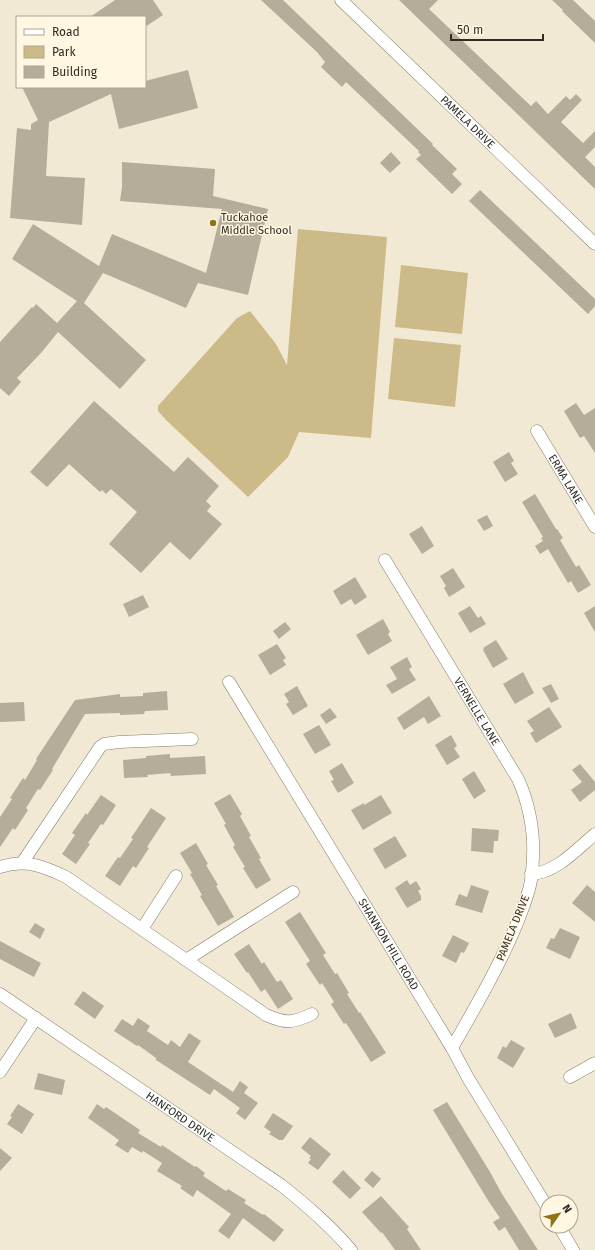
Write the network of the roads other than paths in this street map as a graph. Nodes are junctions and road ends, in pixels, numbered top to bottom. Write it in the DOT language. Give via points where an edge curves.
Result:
graph roads {
  1 [pos="341,0"];
  2 [pos="595,244"];
  3 [pos="537,431"];
  4 [pos="595,527"];
  5 [pos="385,560"];
  6 [pos="229,682"];
  7 [pos="192,739"];
  8 [pos="595,834"];
  9 [pos="22,864"];
  10 [pos="0,867"];
  11 [pos="532,874"];
  12 [pos="176,876"];
  13 [pos="293,892"];
  14 [pos="142,929"];
  15 [pos="186,960"];
  16 [pos="0,994"];
  17 [pos="312,1014"];
  18 [pos="36,1018"];
  19 [pos="452,1048"];
  20 [pos="595,1063"];
  21 [pos="0,1072"];
  22 [pos="570,1077"];
  23 [pos="539,1194"];
  24 [pos="563,1234"];
  25 [pos="351,1250"];
  26 [pos="573,1250"];
  1 -- 2 [label="street, PAMELA DRIVE"];
  3 -- 4 [label="street, ERMA LANE"];
  5 -- 11 [label="street, VERNELLE LANE" via="518,779 531,820"];
  6 -- 19 [label="street, SHANNON HILL ROAD"];
  7 -- 9 [label="street" via="104,744"];
  8 -- 11 [label="street" via="550,869"];
  9 -- 10 [label="street"];
  9 -- 14 [label="street" via="46,867 66,877"];
  11 -- 19 [label="street, PAMELA DRIVE" via="526,900 510,941"];
  12 -- 14 [label="street"];
  13 -- 15 [label="street"];
  14 -- 15 [label="street"];
  15 -- 17 [label="street" via="266,1015 278,1020 298,1021"];
  16 -- 18 [label="street, HANFORD DRIVE"];
  18 -- 21 [label="street"];
  18 -- 25 [label="street, HANFORD DRIVE" via="281,1185 311,1209"];
  19 -- 23 [label="street, SHANNON HILL ROAD"];
  20 -- 22 [label="street"];
  24 -- 26 [label="street"];
}
